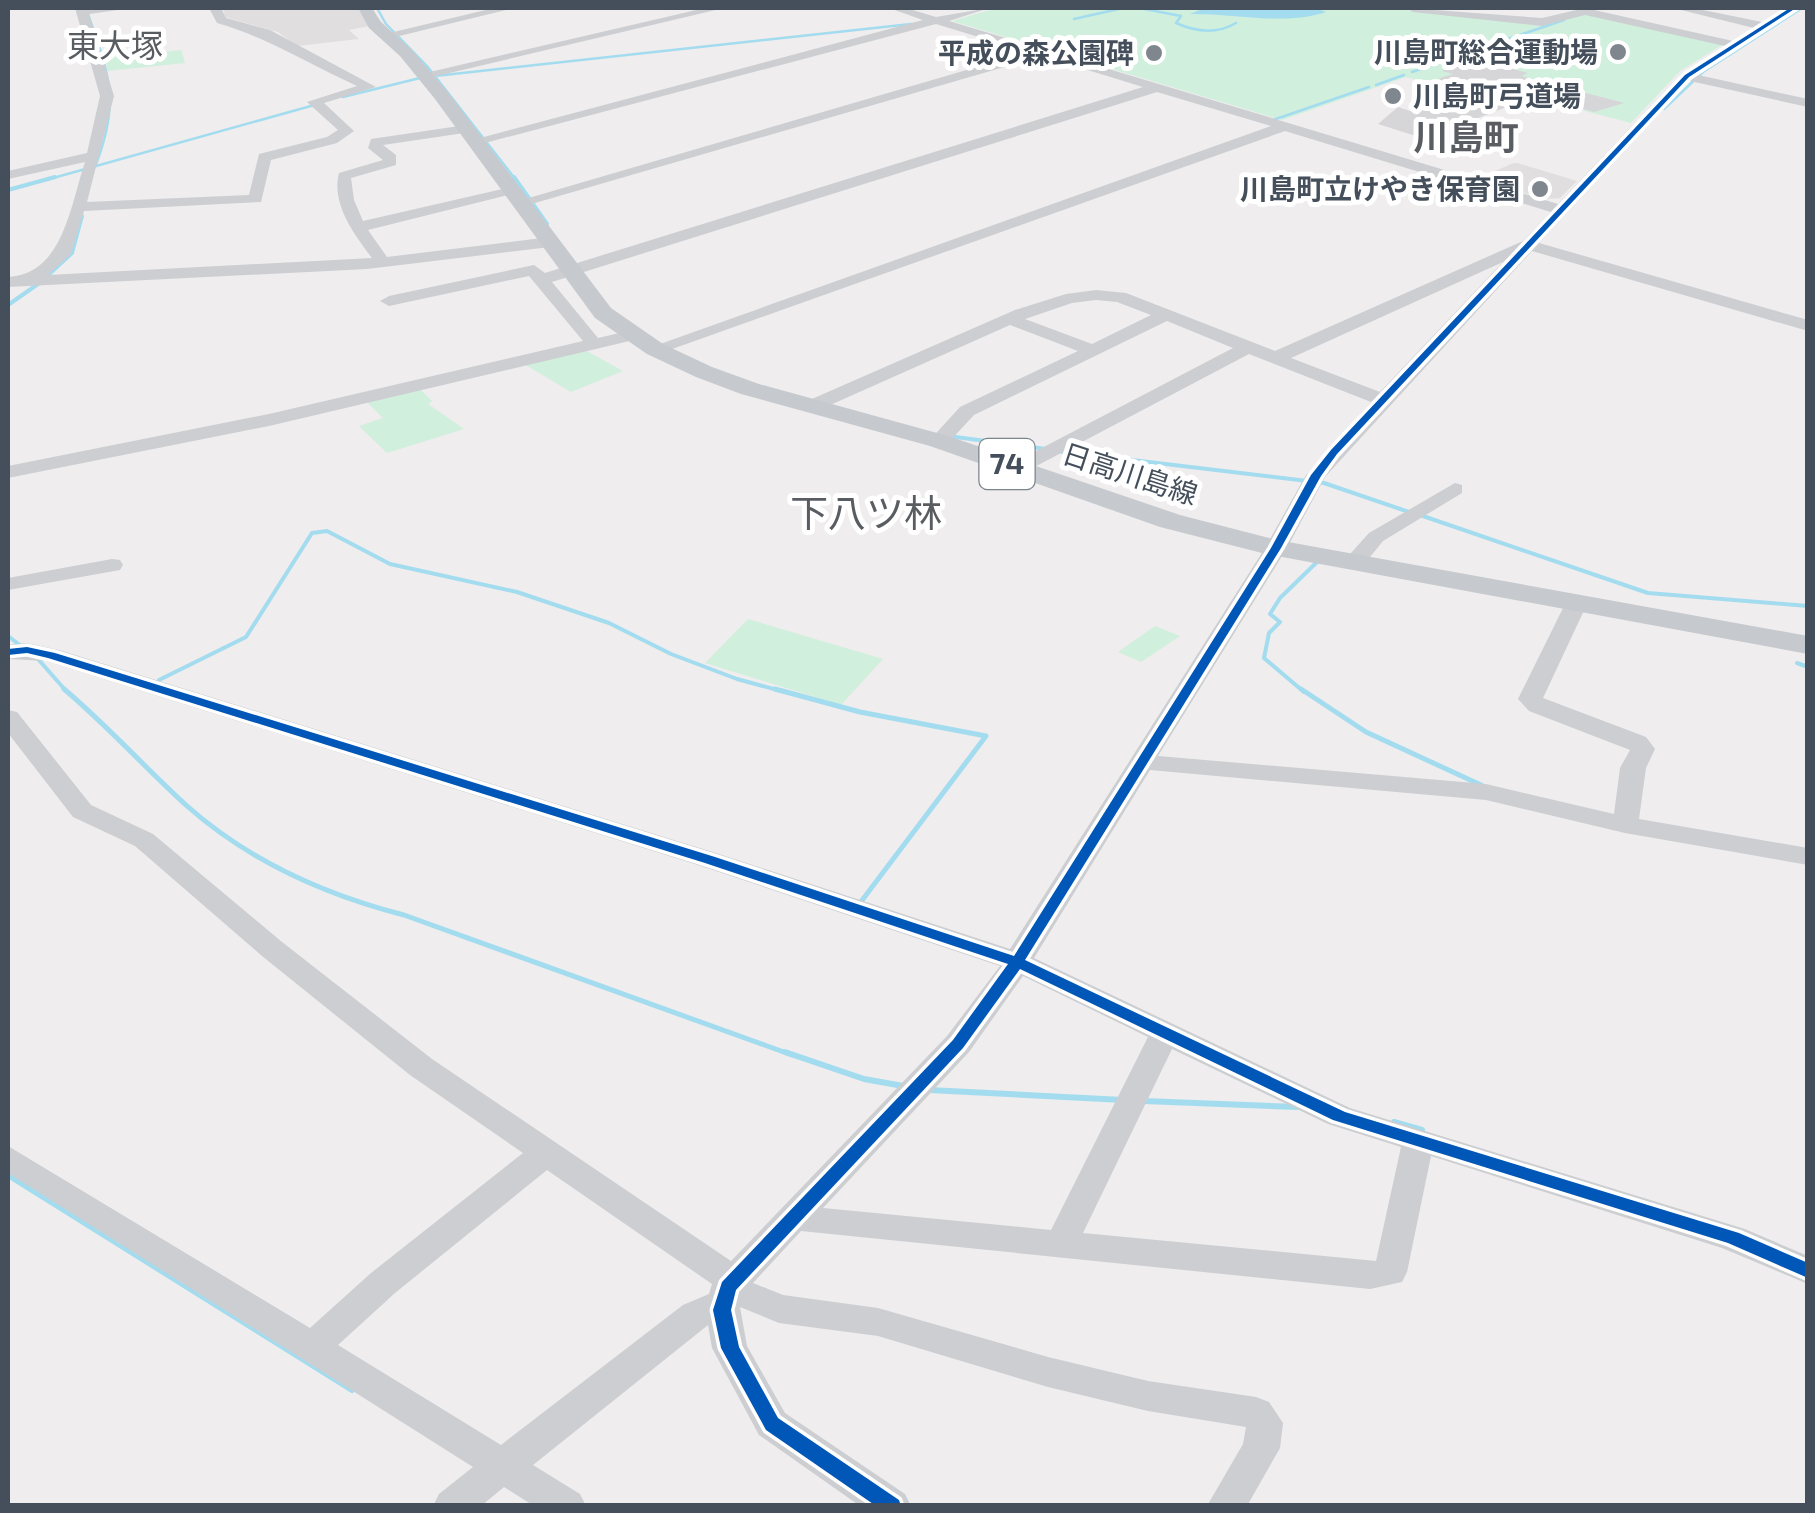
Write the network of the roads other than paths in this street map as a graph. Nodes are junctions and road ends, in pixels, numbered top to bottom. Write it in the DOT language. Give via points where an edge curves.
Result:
graph roads {
  1 [pos="126,8"];
  2 [pos="215,8"];
  3 [pos="365,8"];
  4 [pos="508,8"];
  5 [pos="718,8"];
  6 [pos="895,8"];
  7 [pos="983,8"];
  8 [pos="1413,8"];
  9 [pos="1483,8"];
  10 [pos="1679,8"];
  11 [pos="1793,8"];
  12 [pos="82,10"];
  13 [pos="936,20"];
  14 [pos="1542,22"];
  15 [pos="1764,26"];
  16 [pos="387,35"];
  17 [pos="1735,45"];
  18 [pos="1043,52"];
  19 [pos="424,75"];
  20 [pos="1687,76"];
  21 [pos="1158,87"];
  22 [pos="1808,103"];
  23 [pos="1285,126"];
  24 [pos="471,135"];
  25 [pos="94,156"];
  26 [pos="8,174"];
  27 [pos="520,197"];
  28 [pos="78,207"];
  29 [pos="1560,209"];
  30 [pos="359,226"];
  31 [pos="541,244"];
  32 [pos="1528,246"];
  33 [pos="383,262"];
  34 [pos="570,274"];
  35 [pos="539,275"];
  36 [pos="32,280"];
  37 [pos="8,282"];
  38 [pos="389,301"];
  39 [pos="600,310"];
  40 [pos="574,315"];
  41 [pos="1166,315"];
  42 [pos="1010,319"];
  43 [pos="1808,326"];
  44 [pos="632,335"];
  45 [pos="594,344"];
  46 [pos="1248,347"];
  47 [pos="655,349"];
  48 [pos="1093,350"];
  49 [pos="1275,358"];
  50 [pos="1380,399"];
  51 [pos="812,406"];
  52 [pos="940,441"];
  53 [pos="1018,468"];
  54 [pos="8,472"];
  55 [pos="1456,489"];
  56 [pos="1276,548"];
  57 [pos="1353,564"];
  58 [pos="112,566"];
  59 [pos="8,584"];
  60 [pos="1577,602"];
  61 [pos="1808,645"];
  62 [pos="8,652"];
  63 [pos="10,724"];
  64 [pos="1142,762"];
  65 [pos="1624,824"];
  66 [pos="1808,857"];
  67 [pos="1018,962"];
  68 [pos="1166,1031"];
  69 [pos="1418,1140"];
  70 [pos="547,1152"];
  71 [pos="8,1158"];
  72 [pos="796,1218"];
  73 [pos="1061,1244"];
  74 [pos="1808,1271"];
  75 [pos="729,1290"];
  76 [pos="312,1347"];
  77 [pos="501,1465"];
  78 [pos="452,1506"];
  79 [pos="567,1506"];
  80 [pos="892,1506"];
  81 [pos="1226,1506"];
  1 -- 12 [label="street"];
  2 -- 28 [label="street" via="221,20 266,33 370,86 314,102 348,130 264,158 256,199"];
  3 -- 16 [label="main road, 日高川島線 / 74"];
  4 -- 16 [label="street"];
  5 -- 19 [label="street"];
  6 -- 13 [label="street"];
  7 -- 13 [label="street"];
  8 -- 14 [label="street"];
  9 -- 14 [label="street"];
  10 -- 15 [label="street"];
  11 -- 15 [label="street"];
  12 -- 25 [label="street" via="106,96"];
  13 -- 18 [label="street"];
  13 -- 24 [label="street"];
  14 -- 17 [label="street" via="1585,11"];
  15 -- 17 [label="street"];
  16 -- 19 [label="main road, 日高川島線 / 74"];
  17 -- 20 [label="street"];
  18 -- 21 [label="street"];
  18 -- 27 [label="street"];
  19 -- 24 [label="main road, 日高川島線 / 74"];
  20 -- 22 [label="street"];
  20 -- 29 [label="street"];
  21 -- 23 [label="street"];
  21 -- 34 [label="street"];
  23 -- 29 [label="street"];
  23 -- 47 [label="street"];
  24 -- 27 [label="main road, 日高川島線 / 74"];
  24 -- 30 [label="street" via="376,142 391,162 343,180 346,205"];
  25 -- 26 [label="street"];
  25 -- 28 [label="street"];
  27 -- 30 [label="street"];
  27 -- 31 [label="main road, 日高川島線 / 74"];
  28 -- 36 [label="street" via="63,254"];
  29 -- 32 [label="street"];
  30 -- 33 [label="street"];
  31 -- 33 [label="street"];
  31 -- 34 [label="main road, 日高川島線 / 74"];
  31 -- 35 [label="street"];
  32 -- 43 [label="street"];
  32 -- 49 [label="street"];
  32 -- 50 [label="street"];
  33 -- 36 [label="street"];
  34 -- 35 [label="street"];
  34 -- 39 [label="main road, 日高川島線 / 74"];
  35 -- 38 [label="street"];
  35 -- 40 [label="street"];
  36 -- 37 [label="street"];
  39 -- 40 [label="street"];
  39 -- 44 [label="main road, 日高川島線 / 74"];
  40 -- 45 [label="street"];
  41 -- 42 [label="street" via="1120,297 1093,295"];
  41 -- 46 [label="street"];
  41 -- 48 [label="street"];
  42 -- 48 [label="street"];
  42 -- 51 [label="street"];
  44 -- 45 [label="street"];
  44 -- 47 [label="main road, 日高川島線 / 74"];
  45 -- 54 [label="street"];
  46 -- 49 [label="street"];
  46 -- 53 [label="street"];
  47 -- 51 [label="main road, 日高川島線 / 74" via="736,384"];
  48 -- 52 [label="street" via="967,411"];
  49 -- 50 [label="street"];
  50 -- 56 [label="street" via="1316,475"];
  51 -- 52 [label="main road, 日高川島線 / 74"];
  52 -- 53 [label="main road, 日高川島線 / 74"];
  53 -- 56 [label="main road, 日高川島線 / 74" via="1170,521"];
  55 -- 57 [label="street" via="1376,537"];
  56 -- 57 [label="main road, 日高川島線 / 74"];
  56 -- 64 [label="street"];
  57 -- 60 [label="main road, 日高川島線 / 74"];
  58 -- 59 [label="street"];
  60 -- 61 [label="main road, 日高川島線 / 74"];
  60 -- 65 [label="street" via="1530,698 1637,742 1642,749"];
  62 -- 67 [label="street" via="47,654"];
  63 -- 70 [label="street" via="82,812 144,840 421,1067"];
  64 -- 65 [label="street" via="1486,792"];
  64 -- 67 [label="street"];
  65 -- 66 [label="street"];
  67 -- 68 [label="street"];
  67 -- 72 [label="street" via="958,1044"];
  68 -- 69 [label="street" via="1339,1116"];
  68 -- 73 [label="street"];
  69 -- 73 [label="street" via="1390,1272"];
  69 -- 74 [label="street" via="1733,1238"];
  70 -- 75 [label="street"];
  70 -- 76 [label="street"];
  71 -- 76 [label="street"];
  72 -- 73 [label="street"];
  72 -- 75 [label="street"];
  75 -- 77 [label="street"];
  75 -- 80 [label="street" via="730,1348 772,1424"];
  75 -- 81 [label="street" via="791,1312 878,1322 1098,1384 1256,1413 1265,1424 1262,1448"];
  76 -- 77 [label="street"];
  77 -- 78 [label="street"];
  77 -- 79 [label="street"];
}
